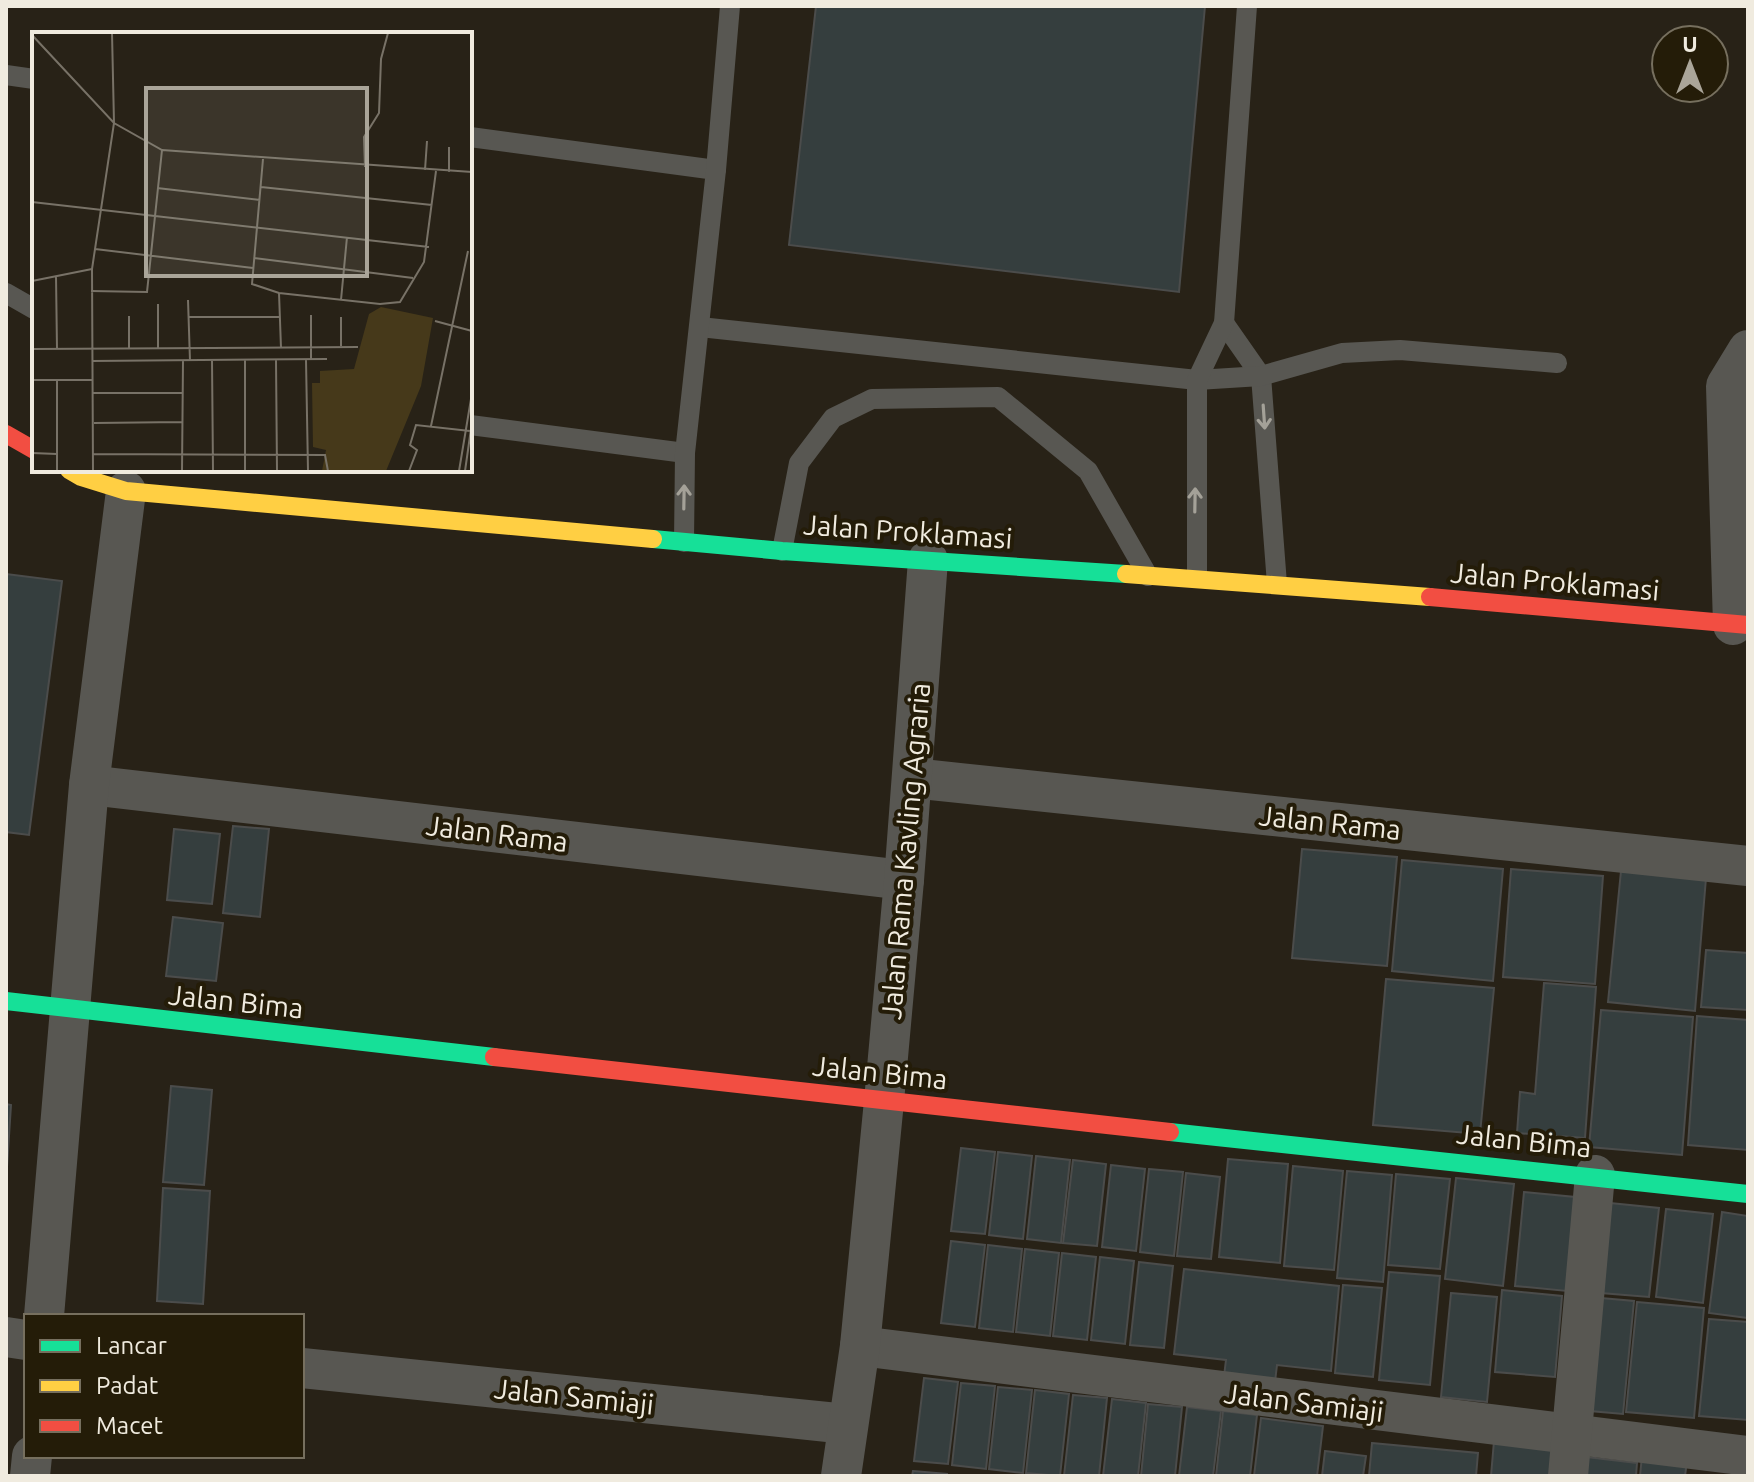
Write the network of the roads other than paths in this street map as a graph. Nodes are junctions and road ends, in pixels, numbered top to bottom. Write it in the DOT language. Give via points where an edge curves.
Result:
graph roads {
  1 [pos="730,6"];
  2 [pos="1247,6"];
  3 [pos="6,75"];
  4 [pos="32,79"];
  5 [pos="472,137"];
  6 [pos="716,170"];
  7 [pos="6,293"];
  8 [pos="32,308"];
  9 [pos="1224,323"];
  10 [pos="700,327"];
  11 [pos="1748,350"];
  12 [pos="1557,363"];
  13 [pos="1261,376"];
  14 [pos="1197,380"];
  15 [pos="472,425"];
  16 [pos="6,434"];
  17 [pos="32,449"];
  18 [pos="685,453"];
  19 [pos="72,472"];
  20 [pos="126,491"];
  21 [pos="684,542"];
  22 [pos="782,551"];
  23 [pos="928,560"];
  24 [pos="1148,576"];
  25 [pos="1197,578"];
  26 [pos="1277,584"];
  27 [pos="1741,625"];
  28 [pos="912,778"];
  29 [pos="89,785"];
  30 [pos="1748,866"];
  31 [pos="904,880"];
  32 [pos="6,1001"];
  33 [pos="71,1011"];
  34 [pos="884,1101"];
  35 [pos="1595,1175"];
  36 [pos="1748,1194"];
  37 [pos="44,1314"];
  38 [pos="860,1346"];
  39 [pos="304,1368"];
  40 [pos="847,1424"];
  41 [pos="1571,1436"];
  42 [pos="1748,1456"];
  43 [pos="841,1476"];
  44 [pos="1568,1476"];
  1 -- 6 [label="lane"];
  2 -- 9 [label="lane"];
  3 -- 4 [label="lane"];
  5 -- 6 [label="lane"];
  6 -- 10 [label="lane"];
  7 -- 8 [label="lane"];
  9 -- 13 [label="lane"];
  9 -- 14 [label="lane"];
  10 -- 14 [label="lane"];
  10 -- 18 [label="lane"];
  11 -- 27 [label="street" via="1726,386"];
  12 -- 13 [label="lane" via="1400,350 1342,353"];
  13 -- 14 [label="lane"];
  13 -- 26 [label="lane, one-way"];
  25 -- 14 [label="lane, one-way"];
  15 -- 18 [label="lane"];
  16 -- 17 [label="main road"];
  21 -- 18 [label="lane, one-way"];
  19 -- 20 [label="main road, Jalan Proklamasi"];
  20 -- 21 [label="main road, Jalan Proklamasi"];
  20 -- 29 [label="street"];
  21 -- 22 [label="main road, Jalan Proklamasi"];
  22 -- 23 [label="main road, Jalan Proklamasi"];
  22 -- 24 [label="lane" via="799,463 833,418 872,399 998,397 1088,471"];
  23 -- 24 [label="main road, Jalan Proklamasi"];
  23 -- 28 [label="street, Jalan Rama Kavling Agraria"];
  24 -- 25 [label="main road, Jalan Proklamasi"];
  25 -- 26 [label="main road, Jalan Proklamasi"];
  26 -- 27 [label="main road, Jalan Proklamasi"];
  28 -- 30 [label="street, Jalan Rama"];
  28 -- 31 [label="street, Jalan Rama Kavling Agraria"];
  29 -- 31 [label="street, Jalan Rama"];
  29 -- 33 [label="street"];
  31 -- 34 [label="street, Jalan Rama Kavling Agraria"];
  32 -- 33 [label="main road, Jalan Bima"];
  33 -- 34 [label="main road, Jalan Bima"];
  33 -- 37 [label="street"];
  34 -- 35 [label="main road, Jalan Bima"];
  34 -- 38 [label="street, Jalan Rama Kavling Agraria"];
  35 -- 36 [label="main road, Jalan Bima"];
  35 -- 41 [label="street"];
  38 -- 40 [label="street, Jalan Rama Kavling Agraria"];
  38 -- 41 [label="street, Jalan Samiaji"];
  39 -- 40 [label="street, Jalan Samiaji"];
  40 -- 43 [label="street, Jalan Rama Kavling Agraria"];
  41 -- 42 [label="street, Jalan Samiaji"];
  41 -- 44 [label="street"];
}
